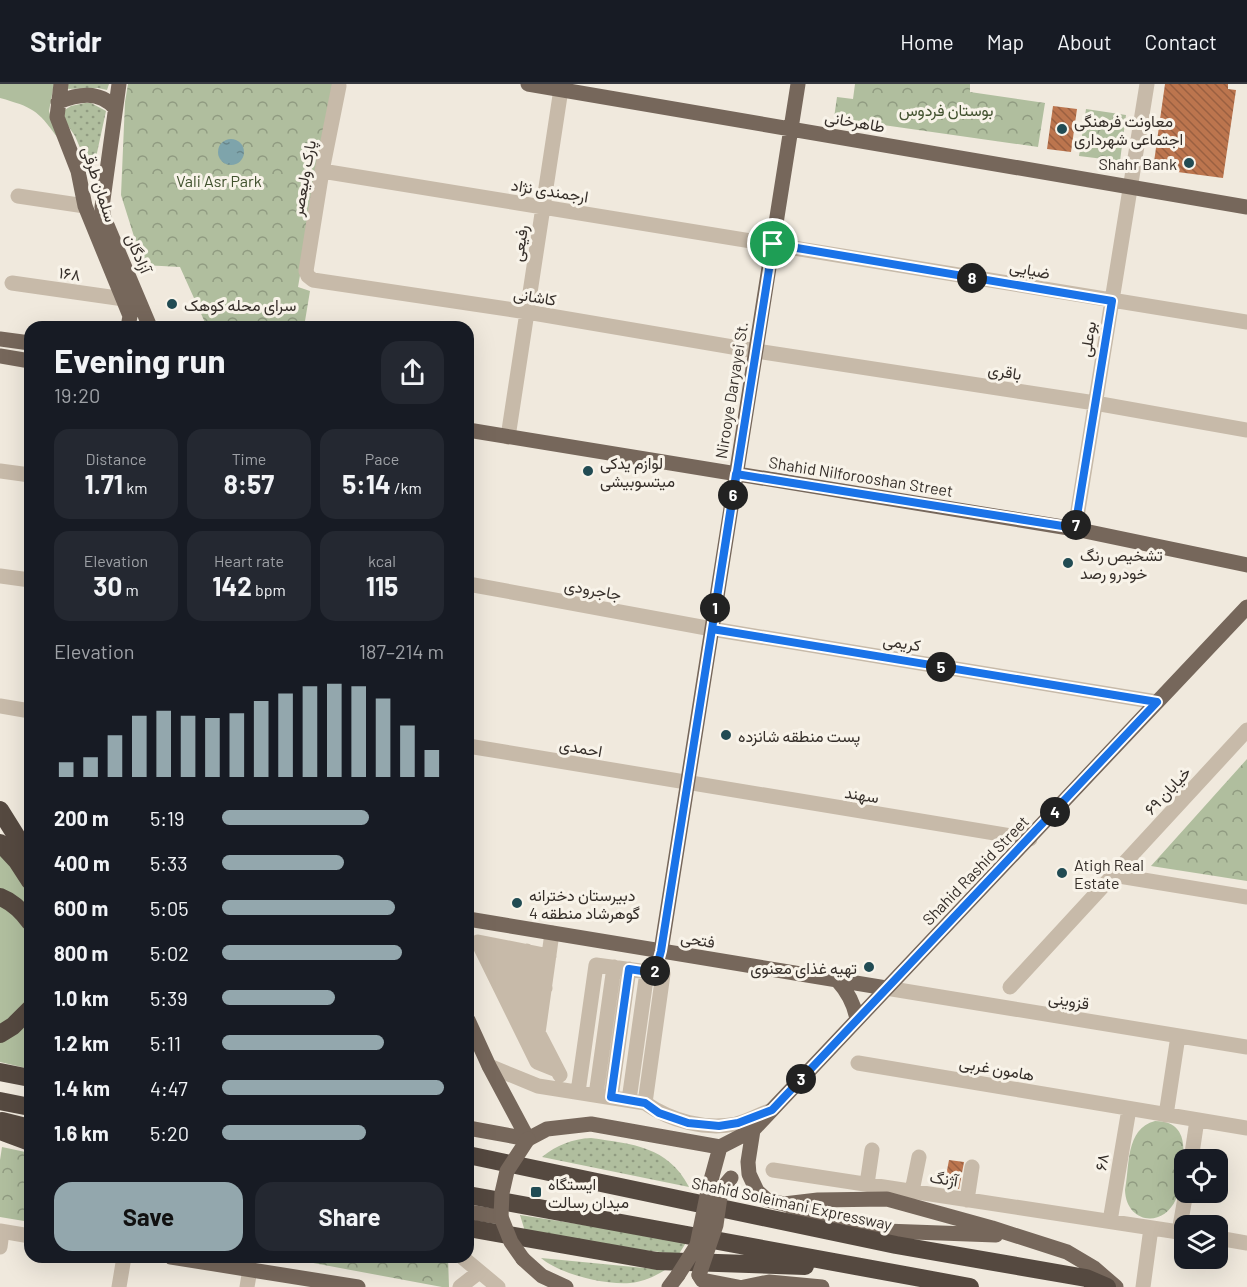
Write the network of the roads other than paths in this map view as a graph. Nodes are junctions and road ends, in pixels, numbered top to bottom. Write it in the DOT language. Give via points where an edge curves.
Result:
graph roads {
  1 [pos="61,84"];
  2 [pos="118,84"];
  3 [pos="528,84"];
  4 [pos="798,84"];
  5 [pos="1148,84"];
  6 [pos="339,86"];
  7 [pos="561,89"];
  8 [pos="58,102"];
  9 [pos="115,108"];
  10 [pos="792,128"];
  11 [pos="322,171"];
  12 [pos="1130,188"];
  13 [pos="18,196"];
  14 [pos="85,206"];
  15 [pos="543,207"];
  16 [pos="1247,207"];
  17 [pos="773,244"];
  18 [pos="308,276"];
  19 [pos="12,283"];
  20 [pos="124,299"];
  21 [pos="1112,301"];
  22 [pos="527,312"];
  23 [pos="129,321"];
  24 [pos="147,321"];
  25 [pos="1247,322"];
  26 [pos="3,339"];
  27 [pos="24,342"];
  28 [pos="756,351"];
  29 [pos="3,357"];
  30 [pos="24,359"];
  31 [pos="1095,403"];
  32 [pos="1247,430"];
  33 [pos="474,431"];
  34 [pos="508,437"];
  35 [pos="0,471"];
  36 [pos="24,474"];
  37 [pos="736,474"];
  38 [pos="1075,528"];
  39 [pos="1247,565"];
  40 [pos="0,576"];
  41 [pos="24,579"];
  42 [pos="474,586"];
  43 [pos="1247,607"];
  44 [pos="712,629"];
  45 [pos="1157,702"];
  46 [pos="0,706"];
  47 [pos="24,710"];
  48 [pos="1247,730"];
  49 [pos="474,747"];
  50 [pos="688,784"];
  51 [pos="0,810"];
  52 [pos="1030,839"];
  53 [pos="0,843"];
  54 [pos="24,848"];
  55 [pos="24,872"];
  56 [pos="1113,875"];
  57 [pos="0,897"];
  58 [pos="1247,897"];
  59 [pos="24,915"];
  60 [pos="474,920"];
  61 [pos="552,933"];
  62 [pos="493,945"];
  63 [pos="661,951"];
  64 [pos="535,956"];
  65 [pos="621,968"];
  66 [pos="651,972"];
  67 [pos="837,980"];
  68 [pos="1010,987"];
  69 [pos="545,988"];
  70 [pos="886,988"];
  71 [pos="542,1010"];
  72 [pos="24,1015"];
  73 [pos="857,1019"];
  74 [pos="474,1033"];
  75 [pos="538,1033"];
  76 [pos="0,1034"];
  77 [pos="1178,1036"];
  78 [pos="1247,1047"];
  79 [pos="858,1063"];
  80 [pos="489,1066"];
  81 [pos="557,1070"];
  82 [pos="0,1072"];
  83 [pos="24,1077"];
  84 [pos="573,1091"];
  85 [pos="604,1096"];
  86 [pos="0,1101"];
  87 [pos="637,1102"];
  88 [pos="24,1106"];
  89 [pos="1129,1109"];
  90 [pos="772,1110"];
  91 [pos="1166,1115"];
  92 [pos="1197,1120"];
  93 [pos="0,1121"];
  94 [pos="24,1127"];
  95 [pos="1247,1128"];
  96 [pos="474,1129"];
  97 [pos="753,1130"];
  98 [pos="0,1131"];
  99 [pos="528,1138"];
  100 [pos="0,1139"];
  101 [pos="24,1141"];
  102 [pos="24,1143"];
  103 [pos="720,1147"];
  104 [pos="1193,1149"];
  105 [pos="872,1150"];
  106 [pos="474,1156"];
  107 [pos="919,1157"];
  108 [pos="972,1167"];
  109 [pos="773,1170"];
  110 [pos="749,1174"];
  111 [pos="867,1184"];
  112 [pos="912,1191"];
  113 [pos="474,1196"];
  114 [pos="967,1200"];
  115 [pos="784,1204"];
  116 [pos="474,1213"];
  117 [pos="501,1217"];
  118 [pos="1110,1221"];
  119 [pos="1151,1228"];
  120 [pos="474,1229"];
  121 [pos="1174,1231"];
  122 [pos="24,1236"];
  123 [pos="1014,1236"];
  124 [pos="1,1237"];
  125 [pos="1228,1240"];
  126 [pos="1247,1243"];
  127 [pos="123,1263"];
  128 [pos="133,1263"];
  129 [pos="210,1263"];
  130 [pos="469,1263"];
  131 [pos="858,1268"];
  132 [pos="250,1269"];
  133 [pos="479,1272"];
  134 [pos="674,1281"];
  135 [pos="119,1287"];
  136 [pos="129,1287"];
  137 [pos="247,1287"];
  138 [pos="358,1287"];
  139 [pos="460,1287"];
  140 [pos="498,1287"];
  141 [pos="566,1287"];
  142 [pos="738,1287"];
  143 [pos="744,1287"];
  144 [pos="818,1287"];
  145 [pos="970,1287"];
  146 [pos="1107,1287"];
  147 [pos="1116,1287"];
  148 [pos="1143,1287"];
  1 -- 8 [label="main road, سلمان طرقی"];
  2 -- 9 [label="main road, آزادگان"];
  3 -- 7 [label="main road, طاهرخانی"];
  4 -- 10 [label="main road, Nirooye Daryayei St."];
  5 -- 12 [label="street, بوعلی"];
  6 -- 11 [label="street, پارک ولیعصر"];
  7 -- 10 [label="main road, طاهرخانی"];
  7 -- 15 [label="street, رفیعی"];
  8 -- 9 [label="main road" via="88,95 108,100"];
  8 -- 14 [label="main road, سلمان طرقی" via="57,117 78,171"];
  9 -- 24 [label="main road, آزادگان" via="103,196 104,218"];
  10 -- 12 [label="main road, طاهرخانی"];
  10 -- 17 [label="main road, Nirooye Daryayei St."];
  11 -- 15 [label="street, ارجمندی نژاد"];
  11 -- 18 [label="street, پارک ولیعصر"];
  12 -- 16 [label="main road, طاهرخانی"];
  12 -- 21 [label="street, بوعلی"];
  13 -- 14 [label="street"];
  14 -- 20 [label="main road, سلمان طرقی"];
  15 -- 17 [label="street, ارجمندی نژاد"];
  15 -- 22 [label="street, رفیعی"];
  17 -- 21 [label="street, ضیایی"];
  17 -- 28 [label="main road, Nirooye Daryayei St."];
  18 -- 22 [label="street, کاشانی" via="313,280"];
  19 -- 20 [label="street, ۱۶۸"];
  20 -- 23 [label="main road, سلمان طرقی"];
  21 -- 25 [label="street, ضیایی"];
  21 -- 31 [label="street, بوعلی"];
  22 -- 28 [label="street, کاشانی"];
  22 -- 34 [label="street, رفیعی"];
  26 -- 27 [label="main road"];
  28 -- 31 [label="street, باقری"];
  28 -- 37 [label="main road, Nirooye Daryayei St."];
  29 -- 30 [label="main road"];
  31 -- 32 [label="street, باقری"];
  31 -- 38 [label="street, بوعلی"];
  33 -- 34 [label="main road, Shahid Nilforooshan Street"];
  34 -- 37 [label="main road, Shahid Nilforooshan Street"];
  35 -- 36 [label="street"];
  37 -- 38 [label="main road, Shahid Nilforooshan Street"];
  37 -- 44 [label="main road, Nirooye Daryayei St."];
  38 -- 39 [label="main road, Shahid Nilforooshan Street"];
  40 -- 41 [label="street"];
  42 -- 44 [label="street, جاجرودی"];
  43 -- 45 [label="main road, Shahid Rashid Street"];
  44 -- 45 [label="street, کریمی"];
  44 -- 50 [label="main road, Nirooye Daryayei St."];
  45 -- 52 [label="main road, Shahid Rashid Street"];
  46 -- 47 [label="street"];
  48 -- 56 [label="street, خیابان ۶۹"];
  49 -- 50 [label="street, احمدی"];
  50 -- 52 [label="street, سهند"];
  50 -- 63 [label="main road, Nirooye Daryayei St."];
  51 -- 54 [label="highway"];
  52 -- 70 [label="main road, Shahid Rashid Street"];
  53 -- 55 [label="highway"];
  56 -- 58 [label="street"];
  56 -- 68 [label="street, خیابان ۶۹"];
  57 -- 59 [label="highway"];
  60 -- 61 [label="main road, فتحی"];
  61 -- 63 [label="main road, فتحی"];
  61 -- 64 [label="street"];
  62 -- 64 [label="street"];
  62 -- 75 [label="street"];
  62 -- 81 [label="street" via="478,942 537,1062"];
  63 -- 66 [label="street"];
  63 -- 67 [label="main road, فتحی"];
  64 -- 69 [label="street"];
  64 -- 69 [label="street"];
  64 -- 71 [label="street"];
  65 -- 66 [label="street"];
  65 -- 84 [label="street" via="596,964"];
  65 -- 85 [label="street"];
  66 -- 87 [label="street" via="663,974"];
  67 -- 70 [label="main road, فتحی"];
  67 -- 73 [label="main road" via="851,999"];
  69 -- 71 [label="street"];
  70 -- 73 [label="main road, Shahid Rashid Street"];
  70 -- 77 [label="street, قزوینی"];
  71 -- 75 [label="street"];
  72 -- 76 [label="highway"];
  73 -- 90 [label="main road, Shahid Rashid Street"];
  74 -- 80 [label="main road"];
  75 -- 81 [label="street"];
  77 -- 78 [label="street, قزوینی"];
  77 -- 91 [label="street"];
  79 -- 89 [label="street, هامون غربی"];
  80 -- 84 [label="street" via="538,1086"];
  80 -- 99 [label="main road"];
  81 -- 84 [label="street"];
  82 -- 83 [label="highway"];
  84 -- 85 [label="street"];
  85 -- 87 [label="street"];
  86 -- 88 [label="highway"];
  87 -- 90 [label="street" via="688,1123 719,1126"];
  89 -- 91 [label="street"];
  89 -- 118 [label="street, ۶۸"];
  90 -- 97 [label="main road, Shahid Rashid Street"];
  91 -- 92 [label="street"];
  92 -- 95 [label="street"];
  92 -- 104 [label="street"];
  93 -- 94 [label="highway"];
  96 -- 99 [label="main road"];
  97 -- 103 [label="main road, Shahid Rashid Street"];
  97 -- 110 [label="main road"];
  98 -- 101 [label="highway"];
  99 -- 103 [label="main road" via="547,1129 591,1124"];
  99 -- 117 [label="main road, bridge" via="507,1171"];
  100 -- 102 [label="highway"];
  103 -- 134 [label="main road, bridge" via="697,1245"];
  105 -- 111 [label="street"];
  106 -- 146 [label="highway, Shahid Soleimani Expressway" via="896,1245 1086,1278"];
  107 -- 112 [label="street"];
  108 -- 114 [label="street"];
  109 -- 111 [label="street, آژنگ"];
  110 -- 115 [label="main road" via="761,1196"];
  110 -- 142 [label="main road, bridge" via="731,1178 722,1190 716,1225 699,1275 702,1280"];
  111 -- 112 [label="street, آژنگ"];
  112 -- 114 [label="street, آژنگ"];
  113 -- 131 [label="highway"];
  114 -- 118 [label="street, آژنگ"];
  115 -- 123 [label="main road" via="885,1231"];
  115 -- 123 [label="main road" via="887,1199"];
  116 -- 117 [label="main road"];
  117 -- 141 [label="main road, bridge" via="523,1259 542,1276"];
  118 -- 119 [label="street"];
  119 -- 121 [label="street"];
  119 -- 148 [label="street"];
  120 -- 131 [label="highway" via="657,1261"];
  122 -- 124 [label="street"];
  123 -- 147 [label="main road" via="1067,1252"];
  125 -- 126 [label="street"];
  127 -- 135 [label="street"];
  128 -- 136 [label="street"];
  129 -- 132 [label="main road"];
  130 -- 133 [label="street"];
  131 -- 145 [label="highway"];
  132 -- 137 [label="street"];
  132 -- 138 [label="main road"];
  133 -- 139 [label="street"];
  133 -- 140 [label="street"];
  143 -- 144 [label="main road" via="769,1282"];
}
